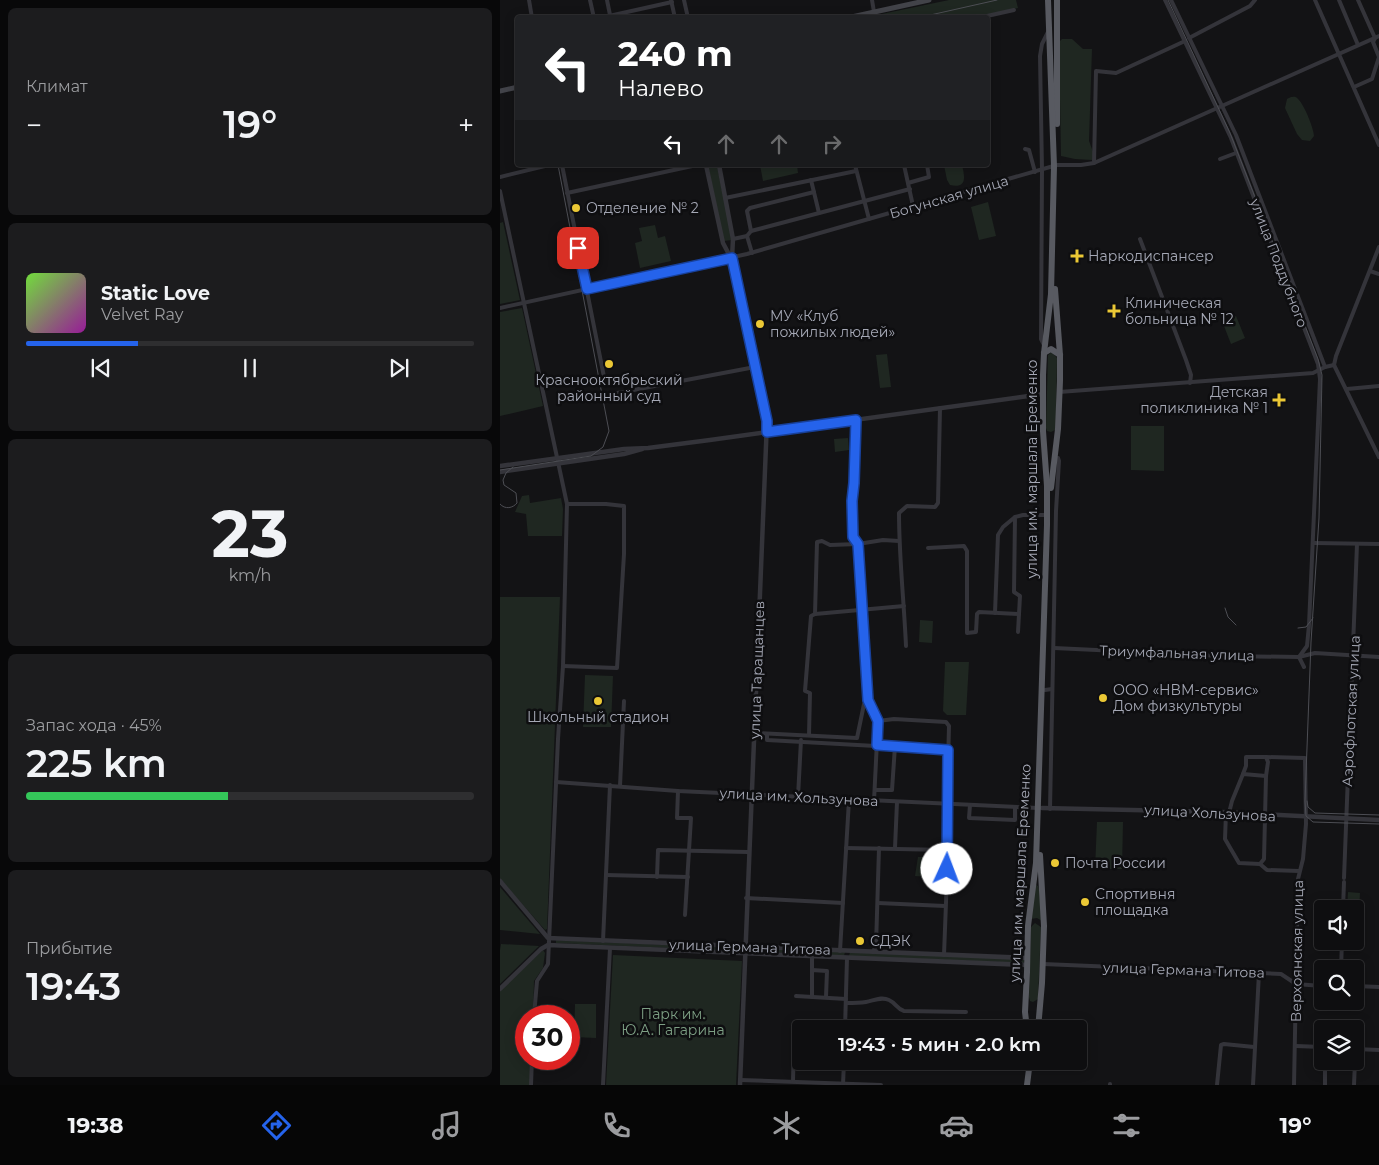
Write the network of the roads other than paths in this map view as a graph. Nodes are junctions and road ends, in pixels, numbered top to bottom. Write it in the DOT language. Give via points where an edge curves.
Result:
graph roads {
  1 [pos="529,0"];
  2 [pos="590,0"];
  3 [pos="607,0"];
  4 [pos="684,0"];
  5 [pos="872,0"];
  6 [pos="929,0"];
  7 [pos="1048,0"];
  8 [pos="1057,0"];
  9 [pos="1165,0"];
  10 [pos="1171,0"];
  11 [pos="1255,0"];
  12 [pos="1316,0"];
  13 [pos="1339,0"];
  14 [pos="1358,0"];
  15 [pos="672,1"];
  16 [pos="1014,10"];
  17 [pos="532,15"];
  18 [pos="593,15"];
  19 [pos="610,15"];
  20 [pos="614,15"];
  21 [pos="674,15"];
  22 [pos="687,15"];
  23 [pos="875,15"];
  24 [pos="990,15"];
  25 [pos="1049,30"];
  26 [pos="1058,30"];
  27 [pos="1377,37"];
  28 [pos="1189,38"];
  29 [pos="1185,40"];
  30 [pos="1358,45"];
  31 [pos="1338,53"];
  32 [pos="1354,87"];
  33 [pos="515,88"];
  34 [pos="500,91"];
  35 [pos="1222,106"];
  36 [pos="1217,109"];
  37 [pos="1379,127"];
  38 [pos="1372,130"];
  39 [pos="1379,145"];
  40 [pos="1025,149"];
  41 [pos="1236,153"];
  42 [pos="1220,159"];
  43 [pos="1094,163"];
  44 [pos="1055,166"];
  45 [pos="541,167"];
  46 [pos="562,167"];
  47 [pos="688,167"];
  48 [pos="706,167"];
  49 [pos="718,167"];
  50 [pos="855,167"];
  51 [pos="904,167"];
  52 [pos="927,167"];
  53 [pos="1042,170"];
  54 [pos="856,171"];
  55 [pos="1035,172"];
  56 [pos="500,177"];
  57 [pos="810,180"];
  58 [pos="908,183"];
  59 [pos="910,189"];
  60 [pos="500,191"];
  61 [pos="814,192"];
  62 [pos="567,193"];
  63 [pos="725,198"];
  64 [pos="864,201"];
  65 [pos="913,206"];
  66 [pos="819,213"];
  67 [pos="868,219"];
  68 [pos="752,231"];
  69 [pos="747,236"];
  70 [pos="733,239"];
  71 [pos="1140,240"];
  72 [pos="1379,247"];
  73 [pos="752,252"];
  74 [pos="732,258"];
  75 [pos="1370,270"];
  76 [pos="1379,274"];
  77 [pos="587,289"];
  78 [pos="525,303"];
  79 [pos="500,308"];
  80 [pos="1044,350"];
  81 [pos="1060,355"];
  82 [pos="1334,365"];
  83 [pos="755,367"];
  84 [pos="1325,367"];
  85 [pos="1319,371"];
  86 [pos="604,377"];
  87 [pos="1190,383"];
  88 [pos="1379,386"];
  89 [pos="1346,388"];
  90 [pos="1059,392"];
  91 [pos="1043,394"];
  92 [pos="607,395"];
  93 [pos="940,408"];
  94 [pos="856,420"];
  95 [pos="1058,429"];
  96 [pos="1043,431"];
  97 [pos="767,432"];
  98 [pos="1379,457"];
  99 [pos="1058,458"];
  100 [pos="558,461"];
  101 [pos="500,466"];
  102 [pos="500,472"];
  103 [pos="567,504"];
  104 [pos="1047,515"];
  105 [pos="1015,518"];
  106 [pos="899,541"];
  107 [pos="1314,542"];
  108 [pos="858,544"];
  109 [pos="1357,544"];
  110 [pos="1379,544"];
  111 [pos="928,548"];
  112 [pos="904,606"];
  113 [pos="863,610"];
  114 [pos="995,612"];
  115 [pos="1019,614"];
  116 [pos="813,615"];
  117 [pos="1018,632"];
  118 [pos="906,646"];
  119 [pos="1051,650"];
  120 [pos="1354,655"];
  121 [pos="1379,656"];
  122 [pos="1299,657"];
  123 [pos="563,666"];
  124 [pos="1304,667"];
  125 [pos="1052,689"];
  126 [pos="1045,690"];
  127 [pos="868,700"];
  128 [pos="624,701"];
  129 [pos="878,721"];
  130 [pos="754,733"];
  131 [pos="767,734"];
  132 [pos="802,735"];
  133 [pos="809,736"];
  134 [pos="801,741"];
  135 [pos="877,745"];
  136 [pos="895,746"];
  137 [pos="948,750"];
  138 [pos="1266,757"];
  139 [pos="1243,774"];
  140 [pos="1266,776"];
  141 [pos="556,782"];
  142 [pos="610,785"];
  143 [pos="620,786"];
  144 [pos="874,790"];
  145 [pos="678,791"];
  146 [pos="751,794"];
  147 [pos="798,797"];
  148 [pos="849,800"];
  149 [pos="874,801"];
  150 [pos="897,802"];
  151 [pos="947,803"];
  152 [pos="970,805"];
  153 [pos="1015,807"];
  154 [pos="1040,808"];
  155 [pos="1050,809"];
  156 [pos="1228,813"];
  157 [pos="1266,816"];
  158 [pos="1304,817"];
  159 [pos="1346,819"];
  160 [pos="1379,820"];
  161 [pos="846,848"];
  162 [pos="879,848"];
  163 [pos="894,848"];
  164 [pos="691,850"];
  165 [pos="948,850"];
  166 [pos="748,852"];
  167 [pos="1260,864"];
  168 [pos="1299,871"];
  169 [pos="606,875"];
  170 [pos="657,876"];
  171 [pos="688,877"];
  172 [pos="500,881"];
  173 [pos="746,898"];
  174 [pos="1344,900"];
  175 [pos="843,903"];
  176 [pos="878,903"];
  177 [pos="945,906"];
  178 [pos="686,915"];
  179 [pos="1028,926"];
  180 [pos="1044,926"];
  181 [pos="548,938"];
  182 [pos="603,941"];
  183 [pos="548,945"];
  184 [pos="746,947"];
  185 [pos="610,948"];
  186 [pos="840,951"];
  187 [pos="846,951"];
  188 [pos="873,952"];
  189 [pos="746,953"];
  190 [pos="944,955"];
  191 [pos="812,956"];
  192 [pos="846,958"];
  193 [pos="1027,962"];
  194 [pos="1043,964"];
  195 [pos="812,970"];
  196 [pos="1259,973"];
  197 [pos="1296,984"];
  198 [pos="1314,985"];
  199 [pos="1364,986"];
  200 [pos="1379,987"];
  201 [pos="500,989"];
  202 [pos="796,996"];
  203 [pos="812,997"];
  204 [pos="826,998"];
  205 [pos="1026,1000"];
  206 [pos="846,1001"];
  207 [pos="1041,1002"];
  208 [pos="535,1005"];
  209 [pos="966,1012"];
  210 [pos="845,1020"];
  211 [pos="1027,1020"];
  212 [pos="1039,1020"];
  213 [pos="1296,1046"];
  214 [pos="1254,1047"];
  215 [pos="1314,1047"];
  216 [pos="1364,1049"];
  217 [pos="1379,1050"];
  218 [pos="532,1070"];
  219 [pos="793,1070"];
  220 [pos="844,1070"];
  221 [pos="1029,1070"];
  222 [pos="1325,1070"];
  223 [pos="1355,1070"];
  224 [pos="793,1081"];
  225 [pos="740,1082"];
  226 [pos="802,1083"];
  227 [pos="827,1084"];
  228 [pos="843,1084"];
  229 [pos="531,1085"];
  230 [pos="603,1085"];
  231 [pos="882,1085"];
  232 [pos="1027,1085"];
  233 [pos="1216,1085"];
  234 [pos="1253,1085"];
  235 [pos="1294,1085"];
  236 [pos="1325,1085"];
  237 [pos="1354,1085"];
  1 -- 17 [label="street"];
  2 -- 18 [label="street"];
  3 -- 19 [label="street"];
  4 -- 22 [label="street"];
  5 -- 23 [label="street"];
  6 -- 23 [label="main road"];
  7 -- 25 [label="highway, улица им. маршала Еременко"];
  8 -- 26 [label="highway, улица им. маршала Еременко"];
  9 -- 29 [label="street, улица Поддубного"];
  10 -- 28 [label="street, улица Поддубного"];
  11 -- 28 [label="street" via="1250,6"];
  12 -- 31 [label="street"];
  13 -- 30 [label="street"];
  14 -- 27 [label="street"];
  15 -- 20 [label="street"];
  15 -- 21 [label="street"];
  16 -- 24 [label="street"];
  25 -- 26 [label="highway"];
  25 -- 44 [label="highway, улица им. маршала Еременко"];
  25 -- 53 [label="street" via="1040,56"];
  26 -- 44 [label="highway, улица им. маршала Еременко"];
  27 -- 30 [label="street, Богунская улица"];
  27 -- 32 [label="street" via="1373,42 1379,57 1372,79"];
  28 -- 35 [label="street, улица Поддубного"];
  29 -- 36 [label="street, улица Поддубного"];
  29 -- 43 [label="street" via="1116,72 1096,72"];
  30 -- 31 [label="street, Богунская улица"];
  31 -- 32 [label="street"];
  31 -- 35 [label="street, Богунская улица"];
  32 -- 38 [label="street"];
  33 -- 34 [label="main road"];
  35 -- 36 [label="street, Богунская улица"];
  35 -- 84 [label="street, улица Поддубного"];
  36 -- 41 [label="street, улица Поддубного"];
  36 -- 43 [label="street, Богунская улица"];
  37 -- 38 [label="street"];
  38 -- 39 [label="street"];
  40 -- 55 [label="street" via="1029,150"];
  41 -- 42 [label="street"];
  41 -- 85 [label="street, улица Поддубного"];
  43 -- 44 [label="street, Богунская улица"];
  44 -- 53 [label="street, Богунская улица"];
  44 -- 80 [label="highway, улица им. маршала Еременко" via="1052,294"];
  44 -- 81 [label="highway, улица им. маршала Еременко" via="1055,293"];
  45 -- 56 [label="street"];
  46 -- 62 [label="street"];
  47 -- 62 [label="street"];
  48 -- 74 [label="street, улица Таращанцев" via="723,243"];
  49 -- 63 [label="street, улица Таращанцев"];
  50 -- 54 [label="street"];
  51 -- 58 [label="street"];
  52 -- 58 [label="street" via="929,176"];
  53 -- 55 [label="street, Богунская улица"];
  53 -- 80 [label="street" via="1041,339"];
  54 -- 57 [label="street"];
  54 -- 64 [label="street"];
  55 -- 65 [label="street, Богунская улица"];
  57 -- 61 [label="street"];
  57 -- 63 [label="street"];
  58 -- 59 [label="street"];
  59 -- 64 [label="street"];
  59 -- 65 [label="street"];
  60 -- 78 [label="street"];
  61 -- 66 [label="street"];
  61 -- 68 [label="street" via="750,208 747,211"];
  62 -- 77 [label="street"];
  63 -- 70 [label="street, улица Таращанцев"];
  64 -- 66 [label="street"];
  64 -- 67 [label="street"];
  65 -- 67 [label="street, Богунская улица"];
  66 -- 68 [label="street"];
  67 -- 73 [label="street, Богунская улица"];
  68 -- 69 [label="street"];
  69 -- 70 [label="street"];
  69 -- 73 [label="street"];
  70 -- 74 [label="street, улица Таращанцев"];
  71 -- 87 [label="street" via="1186,360"];
  72 -- 75 [label="street"];
  73 -- 74 [label="street, Богунская улица"];
  74 -- 77 [label="street, Богунская улица"];
  74 -- 83 [label="street, улица Таращанцев"];
  75 -- 76 [label="street"];
  75 -- 82 [label="street"];
  77 -- 78 [label="street, Богунская улица"];
  77 -- 86 [label="street"];
  78 -- 79 [label="street, Богунская улица"];
  78 -- 100 [label="street"];
  80 -- 81 [label="highway" via="1051,349"];
  80 -- 91 [label="highway, улица им. маршала Еременко"];
  81 -- 90 [label="highway, улица им. маршала Еременко"];
  82 -- 84 [label="street"];
  82 -- 89 [label="street"];
  83 -- 92 [label="street"];
  83 -- 97 [label="street, улица Таращанцев"];
  84 -- 85 [label="street"];
  85 -- 87 [label="street"];
  85 -- 107 [label="street, улица Поддубного"];
  87 -- 90 [label="street"];
  88 -- 89 [label="street"];
  89 -- 98 [label="street"];
  90 -- 95 [label="highway, улица им. маршала Еременко"];
  91 -- 93 [label="street"];
  91 -- 96 [label="highway, улица им. маршала Еременко"];
  93 -- 94 [label="street"];
  93 -- 106 [label="street" via="938,503 935,507 903,508 899,513"];
  94 -- 97 [label="street"];
  94 -- 108 [label="street" via="852,501 853,537"];
  95 -- 96 [label="highway" via="1050,435"];
  95 -- 119 [label="highway, улица им. маршала Еременко" via="1050,487"];
  96 -- 104 [label="highway, улица им. маршала Еременко"];
  97 -- 100 [label="street" via="632,448"];
  97 -- 130 [label="street, улица Таращанцев"];
  99 -- 119 [label="street"];
  100 -- 101 [label="street"];
  100 -- 102 [label="street"];
  100 -- 103 [label="street"];
  103 -- 123 [label="street"];
  103 -- 123 [label="street" via="624,506 624,554 617,668"];
  104 -- 105 [label="street"];
  104 -- 154 [label="highway, улица им. маршала Еременко"];
  105 -- 114 [label="street" via="998,535"];
  105 -- 115 [label="street" via="1014,592 1020,596"];
  106 -- 108 [label="street"];
  106 -- 112 [label="street"];
  107 -- 109 [label="street"];
  107 -- 122 [label="street" via="1307,646"];
  108 -- 113 [label="street"];
  108 -- 116 [label="street" via="817,542"];
  109 -- 110 [label="street"];
  109 -- 120 [label="street, Аэрофлотская улица"];
  111 -- 114 [label="street" via="964,546 967,551 967,633 976,632 978,613"];
  112 -- 113 [label="street"];
  112 -- 118 [label="street"];
  113 -- 116 [label="street"];
  113 -- 127 [label="street"];
  114 -- 115 [label="street"];
  115 -- 117 [label="street"];
  116 -- 133 [label="street" via="805,691 810,693"];
  119 -- 122 [label="street, Триумфальная улица"];
  119 -- 125 [label="street"];
  119 -- 126 [label="highway, улица им. маршала Еременко"];
  120 -- 121 [label="street, Триумфальная улица"];
  120 -- 122 [label="street, Триумфальная улица" via="1315,653"];
  120 -- 159 [label="street, Аэрофлотская улица"];
  122 -- 124 [label="street"];
  123 -- 141 [label="street"];
  125 -- 126 [label="street"];
  125 -- 155 [label="street"];
  126 -- 154 [label="highway, улица им. маршала Еременко"];
  127 -- 129 [label="street"];
  127 -- 133 [label="street" via="864,704 858,738"];
  128 -- 143 [label="street"];
  129 -- 135 [label="street"];
  129 -- 137 [label="street" via="946,722"];
  130 -- 131 [label="street"];
  130 -- 146 [label="street, улица Таращанцев"];
  131 -- 132 [label="street"];
  131 -- 134 [label="street" via="767,740"];
  132 -- 133 [label="street"];
  132 -- 134 [label="street"];
  134 -- 135 [label="street"];
  134 -- 147 [label="street"];
  135 -- 136 [label="street"];
  135 -- 144 [label="street"];
  136 -- 137 [label="street"];
  136 -- 144 [label="street" via="892,790"];
  137 -- 151 [label="street"];
  138 -- 139 [label="street" via="1246,757"];
  138 -- 140 [label="street"];
  138 -- 158 [label="street, Верхоянская улица" via="1305,758"];
  139 -- 140 [label="street"];
  139 -- 156 [label="street"];
  140 -- 157 [label="street"];
  141 -- 142 [label="street, улица им. Хользунова"];
  141 -- 181 [label="street"];
  142 -- 143 [label="street, улица им. Хользунова"];
  142 -- 169 [label="street"];
  143 -- 145 [label="street, улица им. Хользунова"];
  144 -- 149 [label="street"];
  145 -- 146 [label="street, улица им. Хользунова"];
  145 -- 164 [label="street" via="677,818 691,818"];
  146 -- 147 [label="street, улица им. Хользунова"];
  146 -- 166 [label="street, улица Таращанцев"];
  147 -- 148 [label="street, улица им. Хользунова"];
  148 -- 149 [label="street, улица им. Хользунова"];
  148 -- 161 [label="street"];
  149 -- 150 [label="street, улица им. Хользунова"];
  150 -- 151 [label="street, улица им. Хользунова"];
  150 -- 163 [label="street"];
  151 -- 152 [label="street, улица им. Хользунова"];
  151 -- 165 [label="street"];
  152 -- 153 [label="street, улица им. Хользунова"];
  152 -- 153 [label="street" via="969,818 1015,820"];
  153 -- 154 [label="street, улица им. Хользунова"];
  154 -- 155 [label="street, улица Хользунова"];
  154 -- 179 [label="highway, улица им. маршала Еременко"];
  154 -- 180 [label="highway, улица им. маршала Еременко"];
  155 -- 156 [label="street, улица Хользунова"];
  156 -- 157 [label="street, улица Хользунова"];
  156 -- 167 [label="street" via="1225,839 1239,863"];
  157 -- 158 [label="street, улица Хользунова"];
  157 -- 167 [label="street" via="1264,859"];
  158 -- 159 [label="street, улица Хользунова"];
  158 -- 168 [label="street, Верхоянская улица" via="1303,859"];
  159 -- 160 [label="street, улица Хользунова"];
  159 -- 174 [label="street, Аэрофлотская улица"];
  161 -- 162 [label="street"];
  161 -- 175 [label="street"];
  162 -- 163 [label="street"];
  162 -- 176 [label="street"];
  163 -- 165 [label="street"];
  164 -- 166 [label="street"];
  164 -- 170 [label="street" via="658,850"];
  164 -- 171 [label="street"];
  165 -- 177 [label="street"];
  166 -- 173 [label="street, улица Таращанцев"];
  167 -- 168 [label="street" via="1267,870"];
  168 -- 197 [label="street, Верхоянская улица"];
  169 -- 170 [label="street"];
  169 -- 182 [label="street"];
  170 -- 171 [label="street"];
  171 -- 178 [label="street"];
  172 -- 181 [label="street"];
  173 -- 175 [label="street"];
  173 -- 184 [label="street, улица Таращанцев"];
  175 -- 186 [label="street"];
  176 -- 177 [label="street"];
  176 -- 188 [label="street"];
  177 -- 190 [label="street"];
  179 -- 180 [label="highway" via="1035,921"];
  179 -- 193 [label="highway, улица им. маршала Еременко"];
  180 -- 194 [label="highway, улица им. маршала Еременко"];
  181 -- 182 [label="street, улица Германа Титова"];
  181 -- 183 [label="street"];
  182 -- 184 [label="street, улица Германа Титова"];
  183 -- 185 [label="street, улица Германа Титова"];
  183 -- 201 [label="street" via="541,948"];
  183 -- 208 [label="street" via="548,964 537,981"];
  184 -- 186 [label="street, улица Германа Титова"];
  184 -- 189 [label="street, улица Таращанцев"];
  185 -- 189 [label="street, улица Германа Титова"];
  185 -- 230 [label="street"];
  186 -- 187 [label="street, улица Германа Титова"];
  187 -- 188 [label="street, улица Германа Титова"];
  187 -- 192 [label="street"];
  188 -- 190 [label="street, улица Германа Титова"];
  189 -- 191 [label="street, улица Германа Титова"];
  189 -- 225 [label="street, улица Таращанцев"];
  190 -- 193 [label="street, улица Германа Титова"];
  191 -- 192 [label="street, улица Германа Титова"];
  191 -- 195 [label="street"];
  192 -- 193 [label="street, улица Германа Титова"];
  192 -- 206 [label="street"];
  193 -- 205 [label="highway, улица им. маршала Еременко"];
  194 -- 196 [label="street, улица Германа Титова"];
  194 -- 207 [label="highway, улица им. маршала Еременко"];
  195 -- 203 [label="street"];
  195 -- 204 [label="street" via="827,970"];
  196 -- 197 [label="street, улица Германа Титова" via="1280,974"];
  196 -- 214 [label="street"];
  197 -- 198 [label="street, улица Германа Титова"];
  197 -- 213 [label="street, Верхоянская улица"];
  199 -- 200 [label="street"];
  202 -- 203 [label="street"];
  203 -- 204 [label="street"];
  204 -- 206 [label="street"];
  205 -- 207 [label="highway" via="1032,1005"];
  205 -- 211 [label="highway, улица им. маршала Еременко"];
  206 -- 209 [label="street" via="865,1002 879,998 892,1001 904,1011"];
  206 -- 210 [label="street"];
  207 -- 212 [label="highway, улица им. маршала Еременко"];
  213 -- 215 [label="street"];
  213 -- 235 [label="street, Верхоянская улица"];
  214 -- 233 [label="street" via="1221,1045"];
  214 -- 234 [label="street"];
  216 -- 217 [label="street"];
  218 -- 229 [label="street"];
  219 -- 224 [label="street"];
  220 -- 228 [label="street"];
  221 -- 232 [label="highway"];
  222 -- 236 [label="street"];
  223 -- 237 [label="street"];
  224 -- 225 [label="street"];
  224 -- 226 [label="street"];
  226 -- 227 [label="street"];
  227 -- 228 [label="street"];
  228 -- 231 [label="street"];
}
